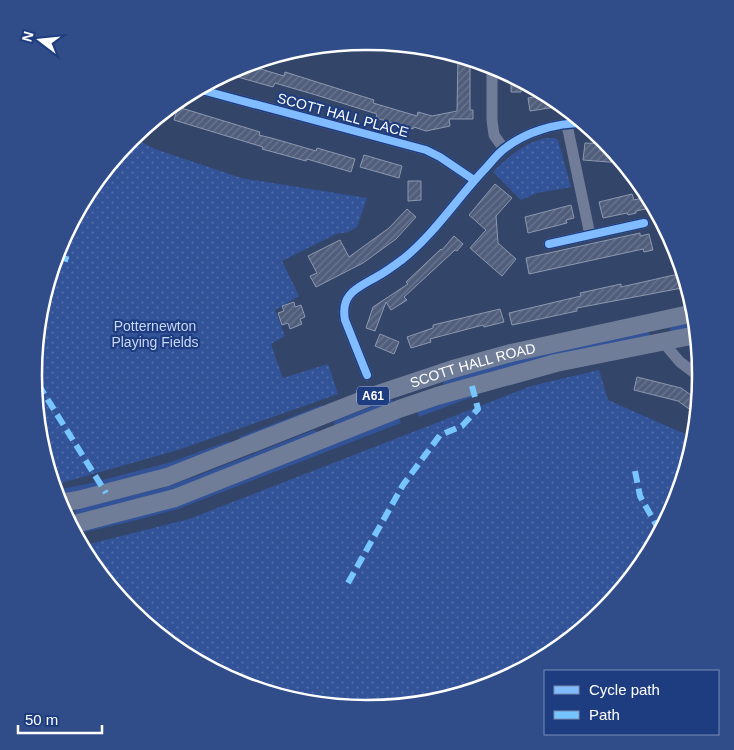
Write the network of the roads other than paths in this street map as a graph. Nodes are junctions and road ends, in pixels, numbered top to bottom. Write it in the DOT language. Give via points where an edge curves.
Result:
graph roads {
  1 [pos="492,75"];
  2 [pos="209,92"];
  3 [pos="573,124"];
  4 [pos="567,125"];
  5 [pos="504,149"];
  6 [pos="474,180"];
  7 [pos="644,223"];
  8 [pos="590,235"];
  9 [pos="549,244"];
  10 [pos="686,315"];
  11 [pos="658,321"];
  12 [pos="689,336"];
  13 [pos="664,342"];
  14 [pos="692,371"];
  15 [pos="367,375"];
  16 [pos="431,376"];
  17 [pos="438,396"];
  18 [pos="321,418"];
  19 [pos="329,438"];
  20 [pos="70,506"];
  21 [pos="78,523"];
  1 -- 5 [label="street" via="494,135"];
  2 -- 6 [label="street, SCOTT HALL PLACE" via="426,150"];
  3 -- 4 [label="street"];
  4 -- 5 [label="street" via="540,129"];
  4 -- 8 [label="street"];
  5 -- 6 [label="street"];
  6 -- 15 [label="street" via="423,242 348,296 343,312"];
  7 -- 8 [label="street"];
  8 -- 9 [label="street"];
  10 -- 11 [label="highway, SCOTT HALL ROAD / A61"];
  11 -- 13 [label="highway"];
  11 -- 16 [label="highway, SCOTT HALL ROAD / A61" via="511,353"];
  12 -- 13 [label="highway, SCOTT HALL ROAD / A61"];
  13 -- 14 [label="street"];
  13 -- 17 [label="highway, SCOTT HALL ROAD / A61" via="556,363"];
  16 -- 17 [label="highway"];
  16 -- 18 [label="highway, SCOTT HALL ROAD / A61"];
  17 -- 19 [label="highway, SCOTT HALL ROAD / A61"];
  18 -- 19 [label="highway"];
  18 -- 20 [label="highway, SCOTT HALL ROAD / A61" via="168,477"];
  19 -- 21 [label="highway, SCOTT HALL ROAD / A61" via="175,498"];
}
